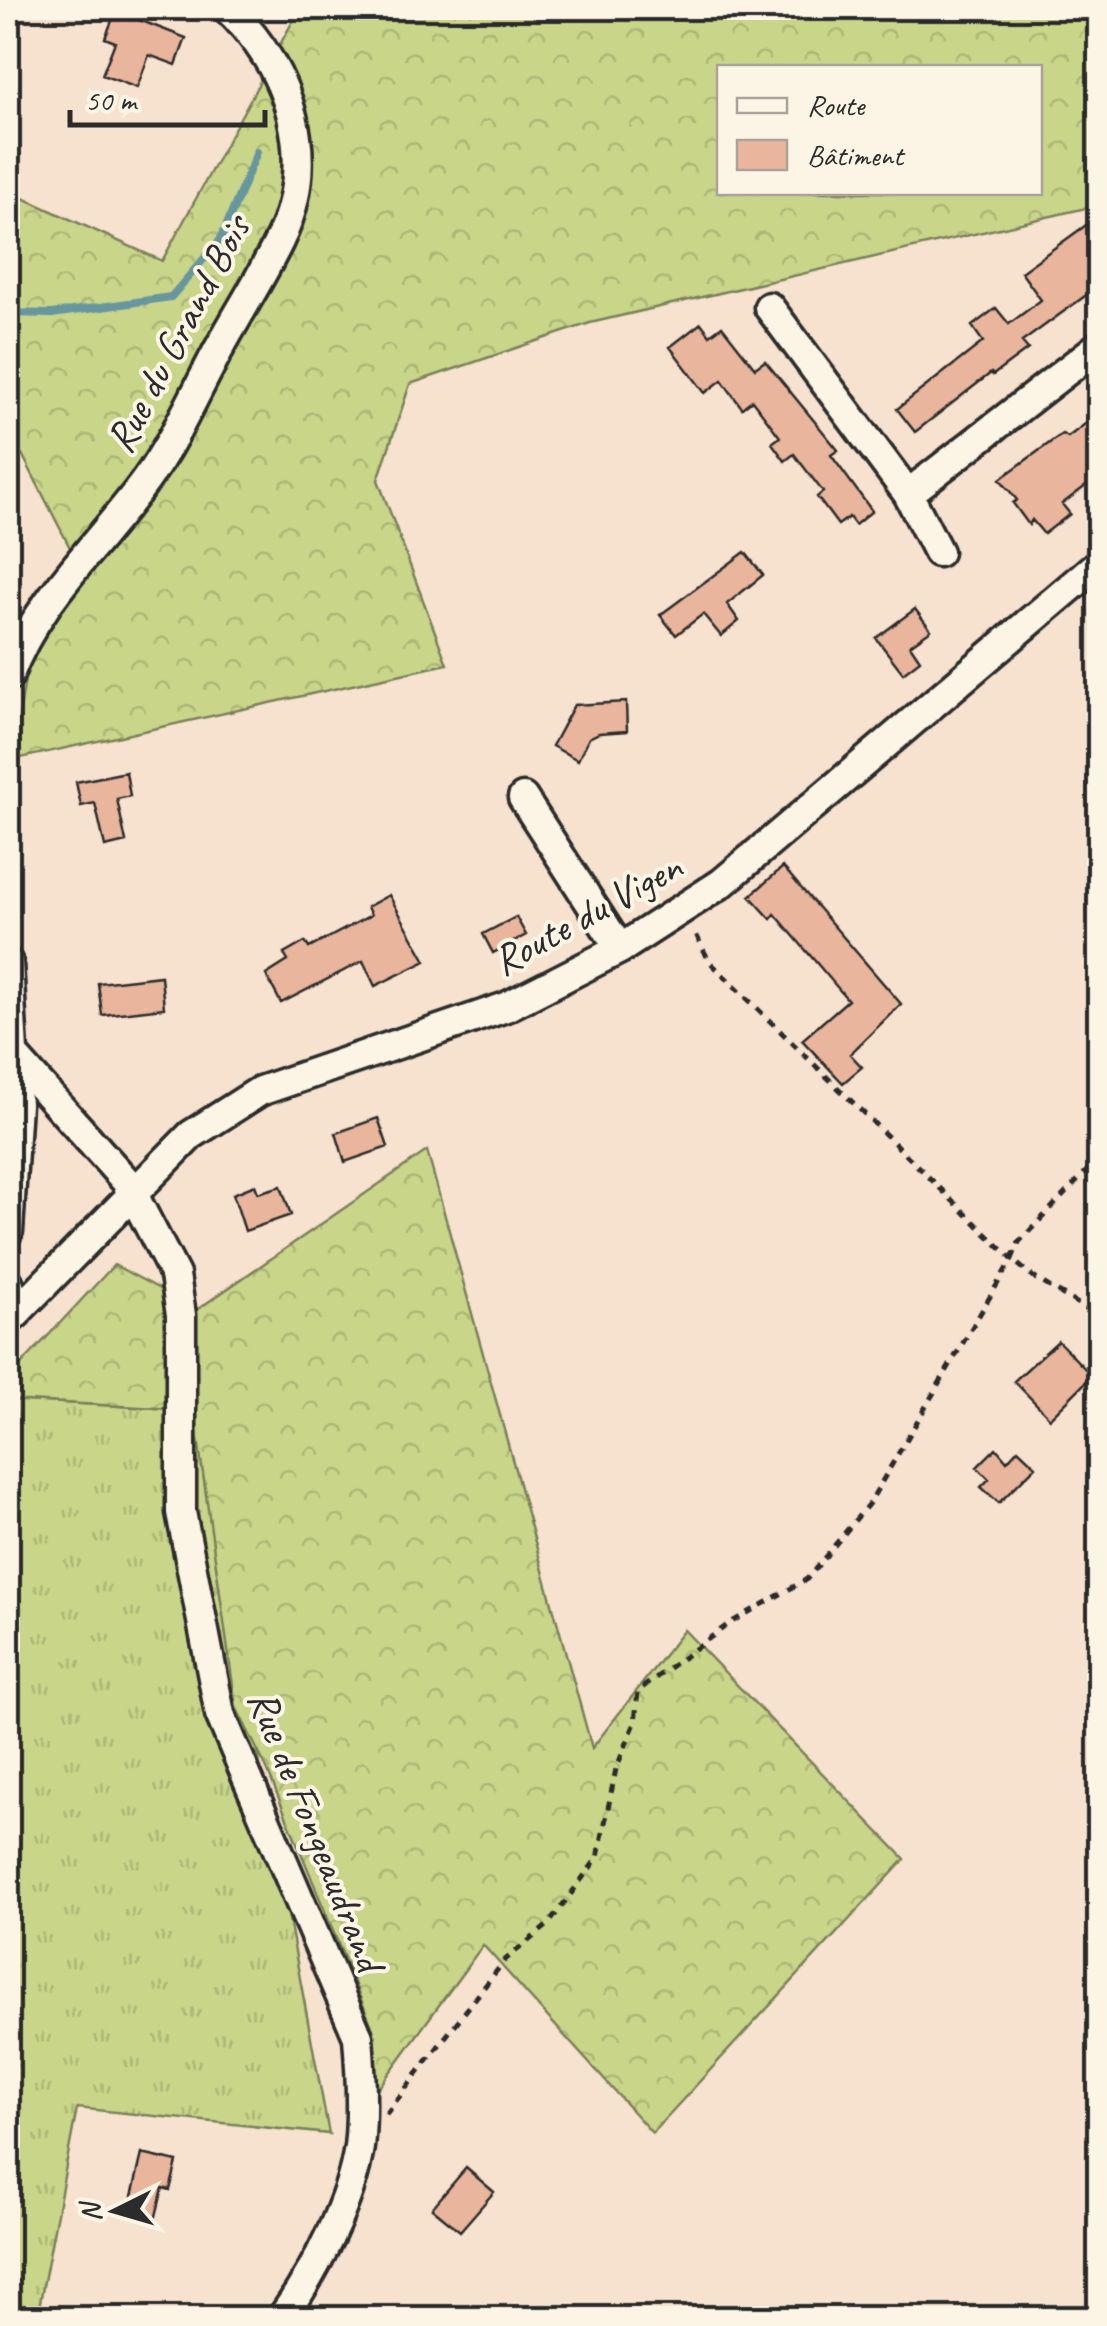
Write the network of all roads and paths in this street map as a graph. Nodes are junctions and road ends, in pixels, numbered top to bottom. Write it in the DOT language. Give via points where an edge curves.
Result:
graph roads {
  1 [pos="227,8"];
  2 [pos="768,307"];
  3 [pos="1097,354"];
  4 [pos="908,494"];
  5 [pos="938,552"];
  6 [pos="1100,562"];
  7 [pos="8,677"];
  8 [pos="523,798"];
  9 [pos="683,910"];
  10 [pos="620,949"];
  11 [pos="8,963"];
  12 [pos="15,1057"];
  13 [pos="1100,1158"];
  14 [pos="133,1192"];
  15 [pos="8,1231"];
  16 [pos="1012,1259"];
  17 [pos="8,1282"];
  18 [pos="12,1317"];
  19 [pos="1100,1317"];
  20 [pos="358,2150"];
  21 [pos="282,2318"];
  1 -- 7 [label="street, Rue du Grand Bois" via="274,63 291,109 299,151 280,238 148,478 39,611"];
  2 -- 4 [label="street"];
  3 -- 4 [label="street"];
  4 -- 5 [label="street"];
  6 -- 9 [label="street, Route du Vigen"];
  8 -- 10 [label="street"];
  9 -- 10 [label="street, Route du Vigen"];
  9 -- 16 [label="path" via="709,961"];
  10 -- 14 [label="street, Route du Vigen" via="506,1007 260,1091 191,1134"];
  11 -- 12 [label="street"];
  12 -- 14 [label="street"];
  12 -- 15 [label="street"];
  13 -- 16 [label="path" via="1019,1242"];
  14 -- 18 [label="street, Route du Vigen"];
  14 -- 20 [label="street, Rue de Fongeaudrand" via="174,1274 179,1301 180,1512 220,1714 358,2037"];
  16 -- 19 [label="path"];
  16 -- 20 [label="path" via="870,1502 807,1578 730,1622 638,1690 635,1724 616,1769 598,1857 548,1925 505,1960"];
  17 -- 18 [label="street"];
  20 -- 21 [label="street, Rue de Fongeaudrand" via="326,2240"];
}
